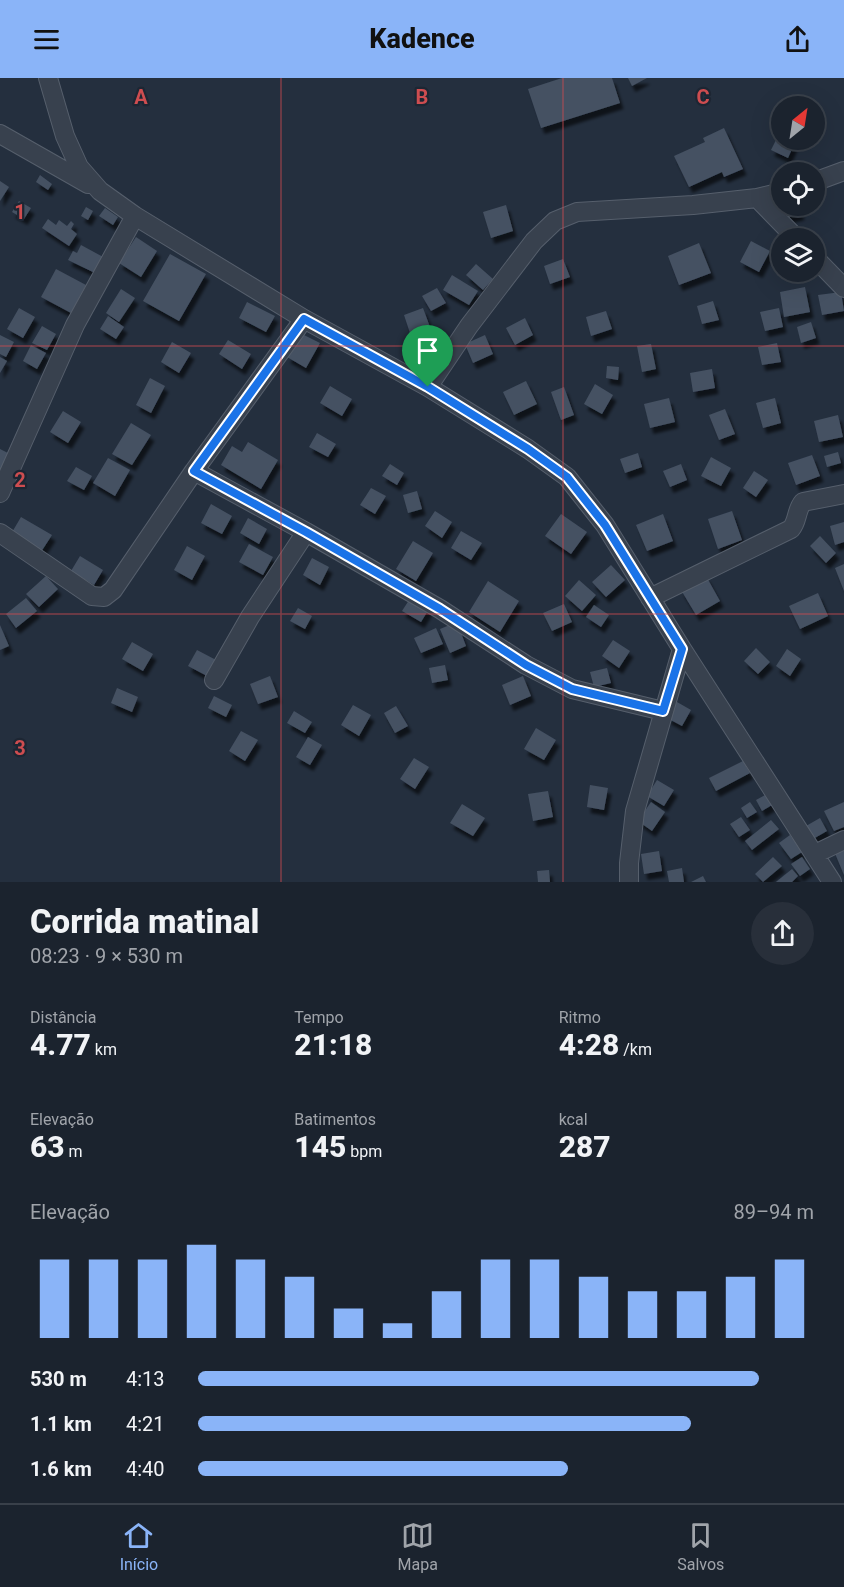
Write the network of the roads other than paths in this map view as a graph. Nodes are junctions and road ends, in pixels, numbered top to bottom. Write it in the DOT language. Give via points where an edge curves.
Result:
graph roads {
  1 [pos="48,78"];
  2 [pos="0,134"];
  3 [pos="844,171"];
  4 [pos="825,178"];
  5 [pos="100,191"];
  6 [pos="771,195"];
  7 [pos="757,198"];
  8 [pos="135,216"];
  9 [pos="786,228"];
  10 [pos="825,268"];
  11 [pos="844,288"];
  12 [pos="304,319"];
  13 [pos="428,387"];
  14 [pos="194,471"];
  15 [pos="0,493"];
  16 [pos="844,494"];
  17 [pos="306,532"];
  18 [pos="0,533"];
  19 [pos="650,598"];
  20 [pos="682,649"];
  21 [pos="214,681"];
  22 [pos="663,711"];
  23 [pos="844,840"];
  24 [pos="815,854"];
  25 [pos="835,880"];
  26 [pos="629,882"];
  1 -- 5 [label="street" via="65,136 79,167"];
  2 -- 5 [label="street"];
  3 -- 4 [label="street"];
  5 -- 8 [label="street"];
  6 -- 7 [label="street"];
  7 -- 9 [label="street"];
  7 -- 13 [label="street" via="577,212 555,221 534,241"];
  8 -- 12 [label="street"];
  8 -- 15 [label="street" via="75,325"];
  10 -- 11 [label="street"];
  12 -- 13 [label="street"];
  12 -- 14 [label="street"];
  13 -- 19 [label="street" via="567,477 605,525"];
  14 -- 17 [label="street"];
  14 -- 18 [label="street" via="113,590 104,597 92,596"];
  16 -- 19 [label="street" via="803,502 791,529"];
  17 -- 21 [label="street"];
  17 -- 22 [label="street" via="572,689"];
  19 -- 20 [label="street"];
  20 -- 22 [label="street"];
  20 -- 24 [label="street"];
  22 -- 26 [label="street" via="635,811"];
  23 -- 24 [label="street"];
  24 -- 25 [label="street"];
}
